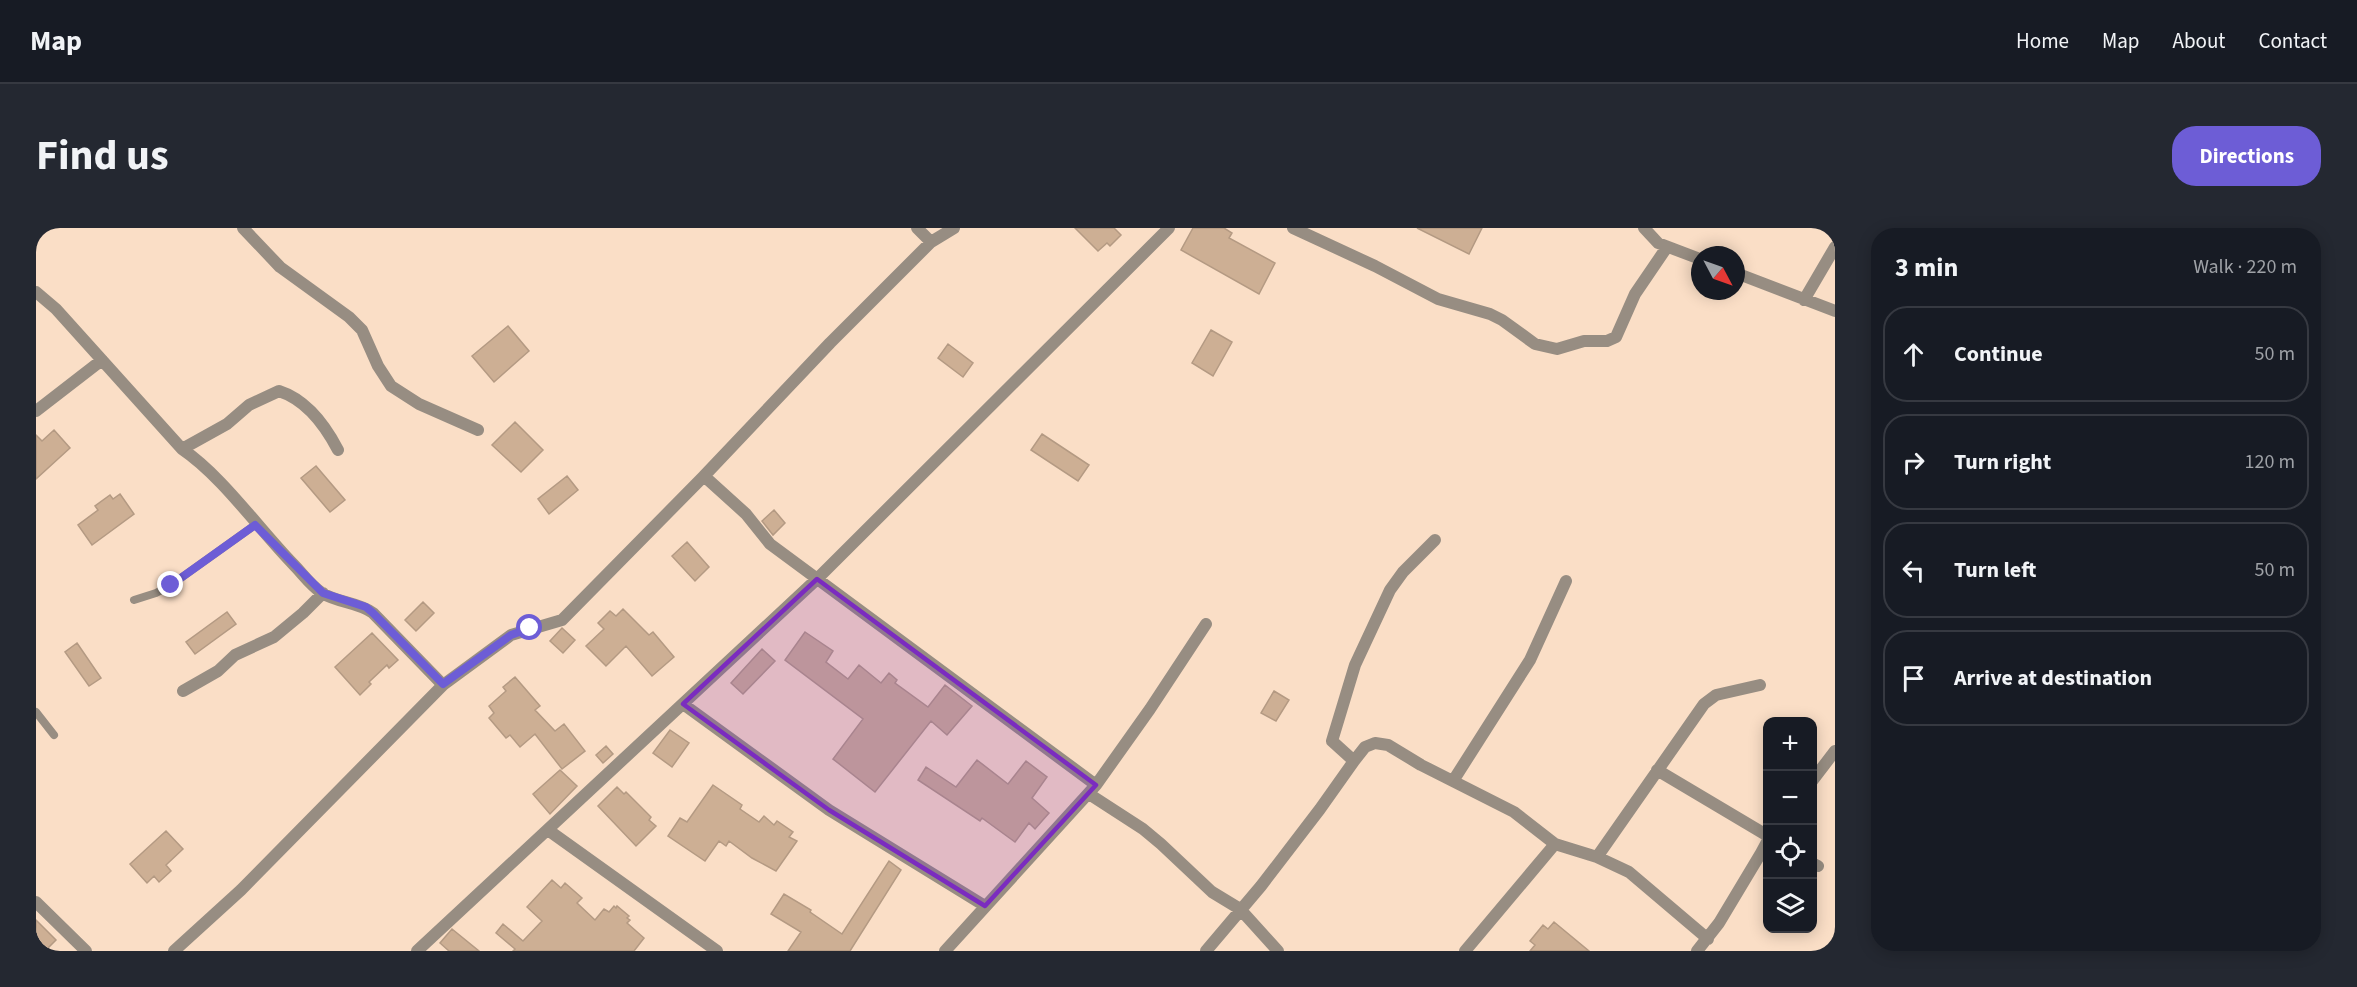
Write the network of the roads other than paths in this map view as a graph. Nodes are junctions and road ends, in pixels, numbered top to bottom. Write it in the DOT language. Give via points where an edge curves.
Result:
graph roads {
  1 [pos="243,228"];
  2 [pos="917,228"];
  3 [pos="954,228"];
  4 [pos="1169,228"];
  5 [pos="1293,228"];
  6 [pos="1644,228"];
  7 [pos="931,242"];
  8 [pos="1667,247"];
  9 [pos="1835,247"];
  10 [pos="1691,256"];
  11 [pos="1745,277"];
  12 [pos="36,292"];
  13 [pos="1804,300"];
  14 [pos="1835,311"];
  15 [pos="102,360"];
  16 [pos="36,411"];
  17 [pos="477,430"];
  18 [pos="182,449"];
  19 [pos="338,450"];
  20 [pos="704,476"];
  21 [pos="255,525"];
  22 [pos="1436,540"];
  23 [pos="817,579"];
  24 [pos="1566,581"];
  25 [pos="323,593"];
  26 [pos="134,600"];
  27 [pos="1206,624"];
  28 [pos="443,684"];
  29 [pos="1760,685"];
  30 [pos="183,691"];
  31 [pos="683,704"];
  32 [pos="36,712"];
  33 [pos="54,735"];
  34 [pos="1835,751"];
  35 [pos="1354,761"];
  36 [pos="1657,770"];
  37 [pos="1817,774"];
  38 [pos="1453,781"];
  39 [pos="1093,790"];
  40 [pos="548,830"];
  41 [pos="1763,836"];
  42 [pos="1555,844"];
  43 [pos="1763,848"];
  44 [pos="1597,857"];
  45 [pos="36,902"];
  46 [pos="985,906"];
  47 [pos="1240,909"];
  48 [pos="1708,939"];
  49 [pos="86,951"];
  50 [pos="174,951"];
  51 [pos="417,951"];
  52 [pos="717,951"];
  53 [pos="945,951"];
  54 [pos="1206,951"];
  55 [pos="1278,951"];
  56 [pos="1465,951"];
  57 [pos="1697,951"];
  1 -- 17 [label="street" via="280,267 350,317 362,330 391,386 419,404"];
  2 -- 7 [label="street"];
  3 -- 7 [label="street"];
  4 -- 23 [label="street"];
  5 -- 8 [label="street" via="1438,299 1490,314 1535,344 1557,349 1616,337 1635,294"];
  6 -- 8 [label="street"];
  7 -- 20 [label="street"];
  8 -- 10 [label="street"];
  9 -- 13 [label="street"];
  11 -- 13 [label="street"];
  12 -- 15 [label="street"];
  13 -- 14 [label="street"];
  15 -- 16 [label="street"];
  15 -- 18 [label="street"];
  18 -- 19 [label="street" via="227,424 249,405 279,391 290,394 324,423"];
  18 -- 21 [label="street" via="199,461"];
  20 -- 23 [label="street" via="746,514 770,544"];
  20 -- 28 [label="street" via="562,620 511,635"];
  21 -- 25 [label="street"];
  21 -- 26 [label="lane" via="171,585"];
  22 -- 35 [label="street" via="1390,590 1355,665 1332,741"];
  23 -- 31 [label="street"];
  23 -- 39 [label="street"];
  24 -- 38 [label="street" via="1530,660"];
  25 -- 28 [label="street" via="366,607"];
  25 -- 30 [label="street" via="274,637 235,655 218,671"];
  27 -- 39 [label="street"];
  28 -- 50 [label="street" via="241,890"];
  29 -- 36 [label="street" via="1710,699"];
  31 -- 40 [label="street"];
  31 -- 46 [label="street" via="829,810"];
  32 -- 33 [label="lane"];
  34 -- 37 [label="street"];
  35 -- 38 [label="street" via="1365,747 1375,743 1388,745"];
  35 -- 47 [label="street" via="1262,886"];
  36 -- 41 [label="street"];
  36 -- 44 [label="street"];
  38 -- 42 [label="street" via="1514,812"];
  39 -- 46 [label="street"];
  39 -- 47 [label="street" via="1212,892"];
  40 -- 51 [label="street"];
  40 -- 52 [label="street"];
  42 -- 44 [label="street"];
  42 -- 56 [label="street"];
  43 -- 48 [label="street"];
  44 -- 48 [label="street" via="1629,872"];
  45 -- 49 [label="street"];
  46 -- 53 [label="street"];
  47 -- 54 [label="street"];
  47 -- 55 [label="street"];
  48 -- 57 [label="street"];
}
